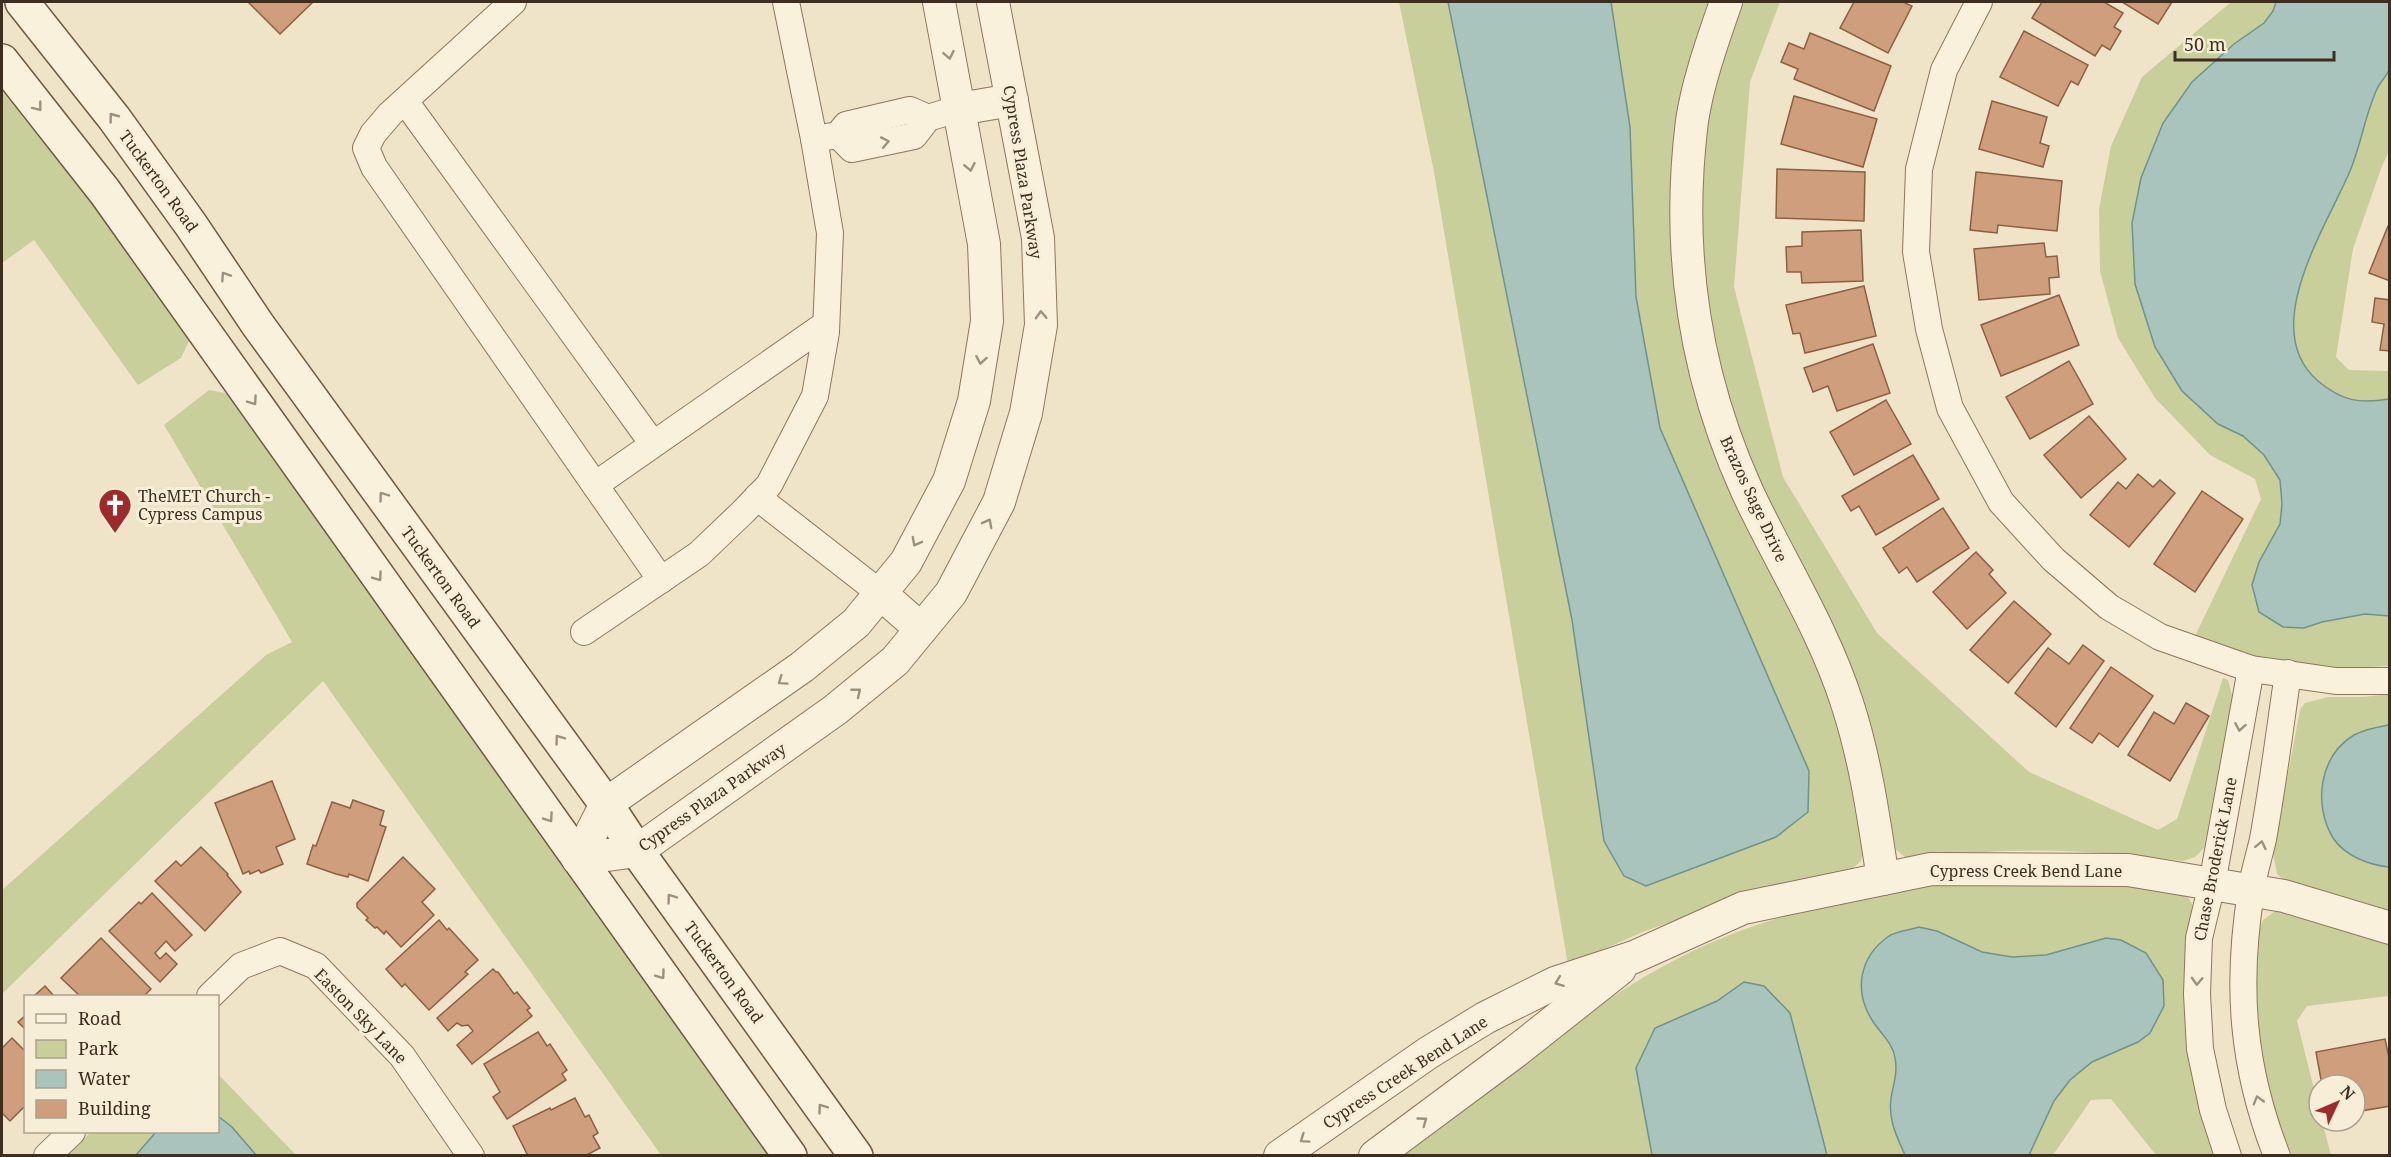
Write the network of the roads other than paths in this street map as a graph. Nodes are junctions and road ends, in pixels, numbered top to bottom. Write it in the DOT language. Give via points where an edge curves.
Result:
graph roads {
  1 [pos="22,2"];
  2 [pos="513,2"];
  3 [pos="786,2"];
  4 [pos="939,2"];
  5 [pos="993,2"];
  6 [pos="1726,2"];
  7 [pos="1980,2"];
  8 [pos="2,61"];
  9 [pos="1012,100"];
  10 [pos="405,101"];
  11 [pos="959,109"];
  12 [pos="826,137"];
  13 [pos="826,324"];
  14 [pos="258,325"];
  15 [pos="220,353"];
  16 [pos="654,444"];
  17 [pos="595,485"];
  18 [pos="757,497"];
  19 [pos="661,580"];
  20 [pos="880,593"];
  21 [pos="921,629"];
  22 [pos="584,632"];
  23 [pos="2251,669"];
  24 [pos="2288,673"];
  25 [pos="2390,681"];
  26 [pos="606,804"];
  27 [pos="637,851"];
  28 [pos="578,859"];
  29 [pos="1883,879"];
  30 [pos="2212,884"];
  31 [pos="2251,891"];
  32 [pos="2390,928"];
  33 [pos="1634,957"];
  34 [pos="211,995"];
  35 [pos="70,1133"];
  36 [pos="47,1155"];
  37 [pos="471,1155"];
  38 [pos="790,1155"];
  39 [pos="856,1155"];
  40 [pos="1280,1155"];
  41 [pos="1375,1155"];
  42 [pos="2228,1155"];
  43 [pos="2277,1155"];
  14 -- 1 [label="main road, Tuckerton Road, one-way" via="192,225"];
  2 -- 10 [label="street"];
  3 -- 12 [label="street"];
  4 -- 11 [label="street, one-way"];
  5 -- 9 [label="street, Cypress Plaza Parkway"];
  6 -- 29 [label="street, Brazos Sage Drive" via="1692,120 1687,229 1689,281 1700,355 1747,491 1822,638 1847,702 1864,761"];
  7 -- 23 [label="street" via="1944,70 1919,170 1916,252 1929,329 1950,408 2001,502 2054,559 2109,607 2160,637"];
  8 -- 15 [label="main road, one-way" via="105,192"];
  9 -- 11 [label="street"];
  21 -- 9 [label="street, Cypress Plaza Parkway, one-way" via="951,592 999,501 1026,413 1041,325 1038,238"];
  10 -- 16 [label="street"];
  10 -- 17 [label="street" via="373,134 366,148 374,167"];
  11 -- 12 [label="street" via="928,118 910,110 846,125"];
  11 -- 20 [label="street, one-way" via="984,244 987,321 974,401 949,480 906,562"];
  12 -- 13 [label="street" via="830,233"];
  13 -- 16 [label="street"];
  13 -- 18 [label="street" via="815,396 769,485"];
  14 -- 15 [label="main road"];
  26 -- 14 [label="main road, Tuckerton Road, one-way"];
  15 -- 28 [label="main road, one-way"];
  16 -- 17 [label="street"];
  17 -- 19 [label="street"];
  18 -- 19 [label="street" via="699,554"];
  18 -- 20 [label="street"];
  19 -- 22 [label="street"];
  20 -- 21 [label="street"];
  20 -- 26 [label="street, one-way" via="856,623 802,667"];
  27 -- 21 [label="street, Cypress Plaza Parkway, one-way" via="835,710 895,661"];
  23 -- 24 [label="street"];
  23 -- 30 [label="street, Chase Broderick Lane, one-way"];
  24 -- 25 [label="street" via="2336,681"];
  31 -- 24 [label="street, one-way" via="2263,839"];
  26 -- 27 [label="main road, Tuckerton Road"];
  26 -- 28 [label="street"];
  27 -- 28 [label="street, Cypress Plaza Parkway"];
  39 -- 27 [label="main road, Tuckerton Road, one-way"];
  28 -- 38 [label="main road, one-way"];
  29 -- 30 [label="street, Cypress Creek Bend Lane" via="1931,869 2128,870"];
  29 -- 33 [label="street, Cypress Creek Bend Lane" via="1743,908"];
  30 -- 31 [label="street, Cypress Creek Bend Lane"];
  30 -- 42 [label="street, Chase Broderick Lane, one-way" via="2199,938 2197,1005 2200,1049 2213,1110"];
  31 -- 32 [label="street, Cypress Creek Bend Lane" via="2284,896"];
  43 -- 31 [label="street, one-way" via="2257,1098 2246,1043 2243,983"];
  33 -- 40 [label="street, Cypress Creek Bend Lane, one-way" via="1555,983 1485,1018"];
  41 -- 33 [label="street, Cypress Creek Bend Lane, one-way" via="1515,1052"];
  34 -- 37 [label="street, Easton Sky Lane" via="241,966 279,951 316,966 402,1056"];
  35 -- 36 [label="street"];
}
